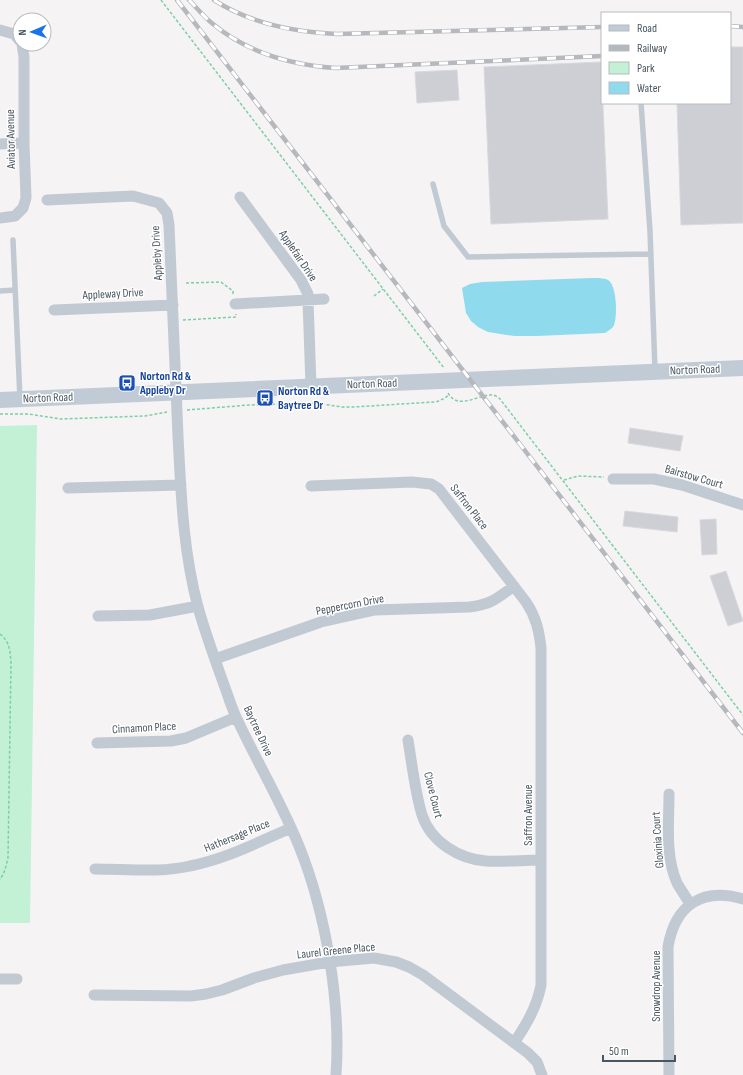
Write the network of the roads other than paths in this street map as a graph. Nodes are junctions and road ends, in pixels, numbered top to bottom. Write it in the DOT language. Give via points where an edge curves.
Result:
graph roads {
  1 [pos="0,30"];
  2 [pos="12,33"];
  3 [pos="23,52"];
  4 [pos="641,104"];
  5 [pos="24,143"];
  6 [pos="0,144"];
  7 [pos="433,184"];
  8 [pos="240,197"];
  9 [pos="47,200"];
  10 [pos="0,218"];
  11 [pos="13,240"];
  12 [pos="651,254"];
  13 [pos="15,290"];
  14 [pos="0,291"];
  15 [pos="324,299"];
  16 [pos="308,300"];
  17 [pos="173,304"];
  18 [pos="235,304"];
  19 [pos="54,310"];
  20 [pos="743,368"];
  21 [pos="655,372"];
  22 [pos="311,386"];
  23 [pos="176,392"];
  24 [pos="20,399"];
  25 [pos="0,400"];
  26 [pos="613,479"];
  27 [pos="181,486"];
  28 [pos="311,486"];
  29 [pos="68,488"];
  30 [pos="743,505"];
  31 [pos="514,586"];
  32 [pos="198,606"];
  33 [pos="98,616"];
  34 [pos="214,659"];
  35 [pos="236,717"];
  36 [pos="408,740"];
  37 [pos="96,743"];
  38 [pos="669,794"];
  39 [pos="291,828"];
  40 [pos="541,860"];
  41 [pos="95,869"];
  42 [pos="743,899"];
  43 [pos="690,904"];
  44 [pos="329,962"];
  45 [pos="0,979"];
  46 [pos="17,979"];
  47 [pos="94,995"];
  48 [pos="514,1043"];
  49 [pos="336,1075"];
  50 [pos="542,1075"];
  51 [pos="669,1075"];
  1 -- 2 [label="street"];
  3 -- 5 [label="street, Aviator Avenue"];
  4 -- 12 [label="lane"];
  5 -- 6 [label="street"];
  5 -- 10 [label="street, Aviator Avenue" via="26,198 23,208 15,216"];
  7 -- 12 [label="lane" via="444,226 468,257"];
  8 -- 16 [label="street, Applefair Drive" via="301,280"];
  9 -- 17 [label="street, Appleby Drive" via="133,196 159,203 167,213 169,225"];
  11 -- 13 [label="lane"];
  12 -- 21 [label="lane"];
  13 -- 14 [label="lane"];
  13 -- 24 [label="lane"];
  15 -- 16 [label="street"];
  16 -- 18 [label="street"];
  16 -- 22 [label="street, Applefair Drive"];
  17 -- 19 [label="street, Appleway Drive"];
  17 -- 23 [label="street, Appleby Drive"];
  20 -- 21 [label="main road, Norton Road"];
  21 -- 22 [label="main road, Norton Road"];
  22 -- 23 [label="main road, Norton Road"];
  23 -- 24 [label="main road, Norton Road"];
  23 -- 27 [label="street, Baytree Drive"];
  24 -- 25 [label="main road, Norton Road"];
  26 -- 30 [label="street, Bairstow Court" via="654,479 682,485"];
  27 -- 29 [label="street"];
  27 -- 32 [label="street, Baytree Drive" via="186,544"];
  28 -- 31 [label="street, Saffron Place" via="412,482 431,484 445,496"];
  31 -- 34 [label="street, Peppercorn Drive" via="484,605 375,610 322,622"];
  31 -- 40 [label="street, Saffron Avenue" via="533,612 540,635"];
  32 -- 33 [label="street" via="150,615"];
  32 -- 34 [label="street, Baytree Drive"];
  34 -- 35 [label="street, Baytree Drive"];
  35 -- 37 [label="street, Cinnamon Place" via="181,739 157,743"];
  35 -- 39 [label="street, Baytree Drive"];
  36 -- 40 [label="street, Clove Court" via="422,816 434,836 452,851 474,859"];
  38 -- 43 [label="street, Gloxinia Court" via="672,869"];
  39 -- 41 [label="street, Hathersage Place" via="217,860 190,866 163,870"];
  39 -- 44 [label="street, Baytree Drive" via="306,865 320,914"];
  40 -- 48 [label="street, Saffron Avenue" via="541,985 538,999 526,1025"];
  42 -- 43 [label="street" via="713,896"];
  43 -- 51 [label="street, Snowdrop Avenue" via="681,912 675,923 668,947"];
  44 -- 47 [label="street, Laurel Greene Place" via="283,970 206,994"];
  44 -- 48 [label="street, Laurel Greene Place" via="374,958 409,967"];
  44 -- 49 [label="street, Baytree Drive" via="334,1004"];
  45 -- 46 [label="street"];
  48 -- 50 [label="street, Laurel Greene Place" via="537,1062"];
}
